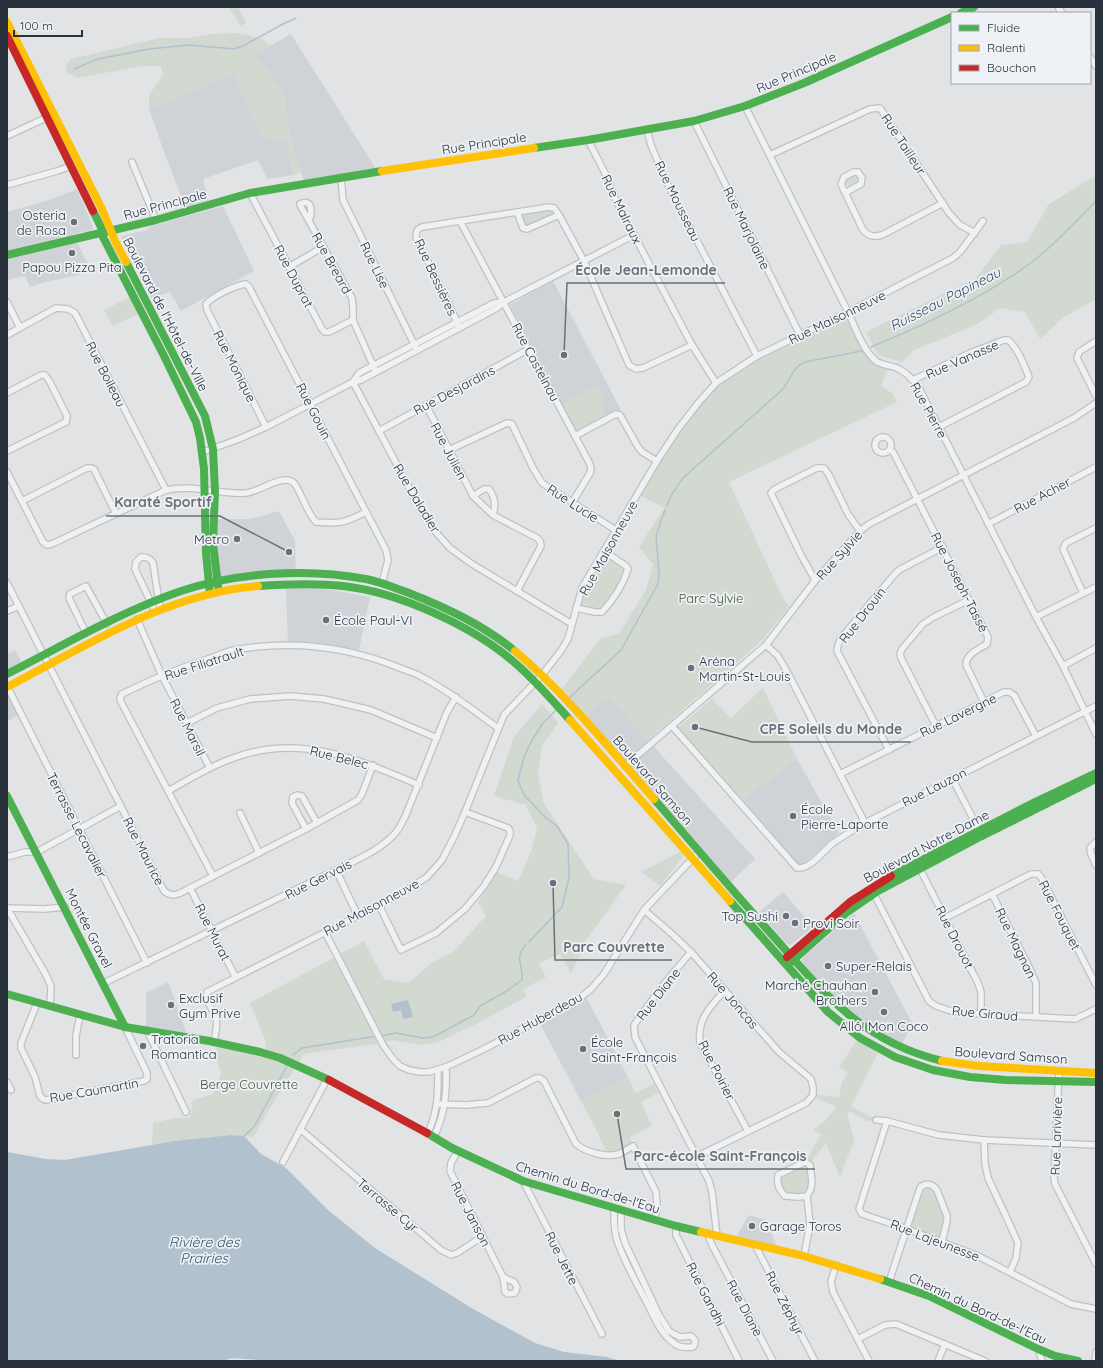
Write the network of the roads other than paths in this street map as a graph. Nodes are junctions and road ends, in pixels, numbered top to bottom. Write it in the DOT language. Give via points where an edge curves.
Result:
graph roads {
  1 [pos="974,7"];
  2 [pos="962,12"];
  3 [pos="951,17"];
  4 [pos="7,22"];
  5 [pos="7,36"];
  6 [pos="12,47"];
  7 [pos="745,106"];
  8 [pos="51,116"];
  9 [pos="694,121"];
  10 [pos="647,130"];
  11 [pos="7,136"];
  12 [pos="588,140"];
  13 [pos="770,155"];
  14 [pos="132,162"];
  15 [pos="75,164"];
  16 [pos="341,177"];
  17 [pos="7,185"];
  18 [pos="250,193"];
  19 [pos="845,193"];
  20 [pos="943,203"];
  21 [pos="517,212"];
  22 [pos="559,215"];
  23 [pos="156,220"];
  24 [pos="309,221"];
  25 [pos="460,221"];
  26 [pos="983,221"];
  27 [pos="107,232"];
  28 [pos="975,233"];
  29 [pos="634,235"];
  30 [pos="323,247"];
  31 [pos="7,255"];
  32 [pos="584,261"];
  33 [pos="289,267"];
  34 [pos="130,270"];
  35 [pos="122,273"];
  36 [pos="138,284"];
  37 [pos="130,288"];
  38 [pos="7,302"];
  39 [pos="504,302"];
  40 [pos="206,304"];
  41 [pos="848,312"];
  42 [pos="353,320"];
  43 [pos="457,322"];
  44 [pos="20,328"];
  45 [pos="460,328"];
  46 [pos="7,335"];
  47 [pos="800,335"];
  48 [pos="1096,341"];
  49 [pos="414,344"];
  50 [pos="692,345"];
  51 [pos="529,349"];
  52 [pos="417,350"];
  53 [pos="757,356"];
  54 [pos="373,366"];
  55 [pos="376,372"];
  56 [pos="914,380"];
  57 [pos="353,382"];
  58 [pos="716,382"];
  59 [pos="7,393"];
  60 [pos="1096,396"];
  61 [pos="1096,403"];
  62 [pos="310,404"];
  63 [pos="426,405"];
  64 [pos="266,427"];
  65 [pos="939,427"];
  66 [pos="379,431"];
  67 [pos="575,436"];
  68 [pos="213,449"];
  69 [pos="449,450"];
  70 [pos="890,450"];
  71 [pos="7,451"];
  72 [pos="203,452"];
  73 [pos="657,461"];
  74 [pos="1096,467"];
  75 [pos="7,472"];
  76 [pos="963,475"];
  77 [pos="205,489"];
  78 [pos="166,490"];
  79 [pos="215,491"];
  80 [pos="473,496"];
  81 [pos="918,499"];
  82 [pos="22,501"];
  83 [pos="572,503"];
  84 [pos="366,512"];
  85 [pos="116,514"];
  86 [pos="493,515"];
  87 [pos="204,519"];
  88 [pos="213,519"];
  89 [pos="988,524"];
  90 [pos="1096,528"];
  91 [pos="617,531"];
  92 [pos="860,531"];
  93 [pos="943,547"];
  94 [pos="604,551"];
  95 [pos="213,582"];
  96 [pos="814,582"];
  97 [pos="7,583"];
  98 [pos="382,583"];
  99 [pos="1096,587"];
  100 [pos="517,591"];
  101 [pos="214,593"];
  102 [pos="1083,594"];
  103 [pos="159,599"];
  104 [pos="969,600"];
  105 [pos="151,603"];
  106 [pos="19,606"];
  107 [pos="576,608"];
  108 [pos="158,610"];
  109 [pos="7,611"];
  110 [pos="129,612"];
  111 [pos="1036,617"];
  112 [pos="135,620"];
  113 [pos="107,624"];
  114 [pos="572,624"];
  115 [pos="86,634"];
  116 [pos="766,645"];
  117 [pos="1096,648"];
  118 [pos="44,656"];
  119 [pos="49,665"];
  120 [pos="1063,666"];
  121 [pos="7,674"];
  122 [pos="542,675"];
  123 [pos="162,676"];
  124 [pos="535,681"];
  125 [pos="7,686"];
  126 [pos="456,697"];
  127 [pos="984,702"];
  128 [pos="1096,706"];
  129 [pos="1085,711"];
  130 [pos="186,723"];
  131 [pos="672,726"];
  132 [pos="936,726"];
  133 [pos="498,728"];
  134 [pos="1096,734"];
  135 [pos="1036,736"];
  136 [pos="438,738"];
  137 [pos="889,750"];
  138 [pos="373,765"];
  139 [pos="625,766"];
  140 [pos="210,768"];
  141 [pos="1096,772"];
  142 [pos="840,774"];
  143 [pos="952,778"];
  144 [pos="1096,779"];
  145 [pos="419,785"];
  146 [pos="168,791"];
  147 [pos="7,796"];
  148 [pos="121,806"];
  149 [pos="465,812"];
  150 [pos="240,813"];
  151 [pos="317,823"];
  152 [pos="865,823"];
  153 [pos="306,829"];
  154 [pos="78,830"];
  155 [pos="980,833"];
  156 [pos="1096,842"];
  157 [pos="37,852"];
  158 [pos="259,853"];
  159 [pos="699,853"];
  160 [pos="7,857"];
  161 [pos="692,859"];
  162 [pos="918,865"];
  163 [pos="1096,865"];
  164 [pos="336,870"];
  165 [pos="213,876"];
  166 [pos="190,888"];
  167 [pos="872,891"];
  168 [pos="992,894"];
  169 [pos="379,905"];
  170 [pos="65,907"];
  171 [pos="7,908"];
  172 [pos="644,910"];
  173 [pos="358,916"];
  174 [pos="945,918"];
  175 [pos="212,931"];
  176 [pos="325,932"];
  177 [pos="691,952"];
  178 [pos="792,957"];
  179 [pos="147,963"];
  180 [pos="784,964"];
  181 [pos="235,976"];
  182 [pos="104,984"];
  183 [pos="1096,986"];
  184 [pos="725,990"];
  185 [pos="7,994"];
  186 [pos="37,1003"];
  187 [pos="50,1006"];
  188 [pos="1096,1009"];
  189 [pos="981,1014"];
  190 [pos="80,1015"];
  191 [pos="1036,1016"];
  192 [pos="125,1026"];
  193 [pos="147,1030"];
  194 [pos="214,1042"];
  195 [pos="76,1055"];
  196 [pos="446,1067"];
  197 [pos="438,1069"];
  198 [pos="1058,1071"];
  199 [pos="147,1073"];
  200 [pos="1096,1073"];
  201 [pos="327,1079"];
  202 [pos="1058,1080"];
  203 [pos="7,1082"];
  204 [pos="1096,1082"];
  205 [pos="11,1090"];
  206 [pos="438,1104"];
  207 [pos="445,1105"];
  208 [pos="186,1112"];
  209 [pos="876,1120"];
  210 [pos="887,1121"];
  211 [pos="300,1130"];
  212 [pos="748,1131"];
  213 [pos="431,1135"];
  214 [pos="984,1140"];
  215 [pos="1055,1143"];
  216 [pos="1096,1145"];
  217 [pos="458,1151"];
  218 [pos="696,1157"];
  219 [pos="283,1162"];
  220 [pos="523,1181"];
  221 [pos="807,1196"];
  222 [pos="618,1210"];
  223 [pos="655,1220"];
  224 [pos="676,1226"];
  225 [pos="907,1229"];
  226 [pos="707,1234"];
  227 [pos="717,1236"];
  228 [pos="482,1237"];
  229 [pos="942,1241"];
  230 [pos="754,1245"];
  231 [pos="804,1256"];
  232 [pos="1096,1264"];
  233 [pos="836,1265"];
  234 [pos="1010,1272"];
  235 [pos="503,1276"];
  236 [pos="640,1277"];
  237 [pos="635,1280"];
  238 [pos="889,1282"];
  239 [pos="1096,1309"];
  240 [pos="602,1334"];
  241 [pos="858,1339"];
  242 [pos="945,1344"];
  243 [pos="1038,1349"];
  244 [pos="1096,1352"];
  245 [pos="739,1361"];
  246 [pos="773,1361"];
  247 [pos="815,1361"];
  248 [pos="869,1361"];
  249 [pos="938,1361"];
  250 [pos="986,1361"];
  251 [pos="1042,1361"];
  252 [pos="1078,1361"];
  253 [pos="1095,1361"];
  1 -- 2 [label="street"];
  3 -- 7 [label="street, Rue Principale" via="804,83"];
  4 -- 6 [label="street, Boulevard de l'Hôtel-de-Ville"];
  5 -- 6 [label="street, Boulevard de l'Hôtel-de-Ville"];
  6 -- 8 [label="street, Boulevard de l'Hôtel-de-Ville"];
  7 -- 9 [label="street, Rue Principale"];
  7 -- 13 [label="street, Rue Pierre"];
  8 -- 11 [label="street"];
  8 -- 15 [label="street, Boulevard de l'Hôtel-de-Ville"];
  9 -- 10 [label="street, Rue Principale"];
  9 -- 47 [label="street, Rue Marjolaine"];
  10 -- 12 [label="street, Rue Principale"];
  10 -- 53 [label="street, Rue Mousseau" via="667,183"];
  12 -- 16 [label="street, Rue Principale"];
  12 -- 29 [label="street, Rue Malraux"];
  13 -- 20 [label="street, Rue Tailleur" via="870,109 880,108"];
  13 -- 41 [label="street, Rue Pierre"];
  14 -- 23 [label="street"];
  15 -- 17 [label="street"];
  15 -- 27 [label="street, Boulevard de l'Hôtel-de-Ville" via="102,209"];
  16 -- 18 [label="street, Rue Principale"];
  16 -- 49 [label="street, Rue Lise" via="343,200"];
  18 -- 23 [label="street, Rue Principale"];
  18 -- 33 [label="street, Rue Duprat"];
  19 -- 20 [label="street" via="863,230 873,237 882,235"];
  20 -- 28 [label="street, Rue Tailleur" via="960,225"];
  21 -- 22 [label="street, Rue Bessières" via="549,207 554,208"];
  21 -- 22 [label="street" via="523,228 527,229"];
  21 -- 25 [label="street, Rue Bessières"];
  22 -- 32 [label="street"];
  23 -- 27 [label="street, Rue Principale"];
  24 -- 30 [label="street, Rue Breard"];
  25 -- 39 [label="street, Rue Castelnau"];
  25 -- 43 [label="street, Rue Bessières" via="422,227 416,232 416,237"];
  26 -- 28 [label="street, Rue Maisonneuve"];
  27 -- 31 [label="street, Rue Principale"];
  27 -- 34 [label="street, Boulevard de l'Hôtel-de-Ville"];
  27 -- 35 [label="street, Boulevard de l'Hôtel-de-Ville"];
  28 -- 41 [label="street, Rue Maisonneuve" via="953,258"];
  29 -- 32 [label="street"];
  29 -- 50 [label="street, Rue Malraux"];
  30 -- 33 [label="street"];
  30 -- 42 [label="street, Rue Breard" via="352,298"];
  32 -- 39 [label="street"];
  32 -- 50 [label="street" via="630,365 636,369 643,368"];
  33 -- 42 [label="street, Rue Duprat" via="325,332"];
  34 -- 35 [label="street"];
  34 -- 36 [label="street, Boulevard de l'Hôtel-de-Ville"];
  35 -- 37 [label="street, Boulevard de l'Hôtel-de-Ville"];
  36 -- 37 [label="street"];
  36 -- 68 [label="street, Boulevard de l'Hôtel-de-Ville" via="204,416"];
  37 -- 72 [label="street, Boulevard de l'Hôtel-de-Ville" via="196,422"];
  38 -- 44 [label="street"];
  39 -- 43 [label="street" via="494,303"];
  39 -- 45 [label="street"];
  39 -- 51 [label="street, Rue Castelnau"];
  40 -- 62 [label="street, Rue Gouin" via="210,299 246,284"];
  40 -- 64 [label="street, Rue Monique"];
  41 -- 47 [label="street, Rue Maisonneuve"];
  41 -- 56 [label="street, Rue Pierre" via="874,359 881,364 899,369"];
  42 -- 54 [label="street, Rue Breard"];
  43 -- 45 [label="street, Rue Bessières"];
  43 -- 49 [label="street"];
  44 -- 46 [label="street, Rue Boileau"];
  44 -- 78 [label="street, Rue Boileau" via="56,308 68,309 75,313"];
  45 -- 52 [label="street"];
  47 -- 53 [label="street, Rue Maisonneuve"];
  48 -- 60 [label="street" via="1079,352 1077,358"];
  49 -- 52 [label="street, Rue Lise"];
  49 -- 54 [label="street"];
  50 -- 58 [label="street, Rue Malraux"];
  51 -- 63 [label="street, Rue Desjardins"];
  51 -- 67 [label="street, Rue Castelnau"];
  52 -- 55 [label="street"];
  53 -- 58 [label="street, Rue Maisonneuve"];
  54 -- 55 [label="street, Rue Breard"];
  54 -- 57 [label="street" via="359,373"];
  55 -- 57 [label="street"];
  56 -- 65 [label="street, Rue Pierre"];
  56 -- 65 [label="street, Rue Vanasse" via="1004,340 1012,343 1030,377 1026,382"];
  57 -- 62 [label="street"];
  57 -- 66 [label="street, Rue Daladier"];
  58 -- 73 [label="street, Rue Maisonneuve" via="682,424"];
  59 -- 71 [label="street" via="45,375 67,416 66,422"];
  61 -- 76 [label="street, Rue Sylvie" via="1074,418"];
  62 -- 64 [label="street"];
  62 -- 84 [label="street, Rue Gouin"];
  63 -- 66 [label="street, Rue Desjardins"];
  63 -- 69 [label="street, Rue Julien"];
  64 -- 68 [label="street"];
  65 -- 76 [label="street, Rue Pierre"];
  66 -- 100 [label="street, Rue Daladier" via="433,529 450,548"];
  67 -- 73 [label="street" via="616,414 620,415 642,452"];
  67 -- 83 [label="street, Rue Castelnau" via="591,469"];
  68 -- 72 [label="street"];
  68 -- 79 [label="street, Boulevard de l'Hôtel-de-Ville"];
  69 -- 80 [label="street, Rue Julien"];
  69 -- 83 [label="street, Rue Lucie" via="501,425 512,424 542,483"];
  70 -- 81 [label="street, Rue Joseph-Tassé"];
  72 -- 77 [label="street, Boulevard de l'Hôtel-de-Ville"];
  73 -- 91 [label="street, Rue Maisonneuve"];
  74 -- 89 [label="street, Rue Acher"];
  75 -- 82 [label="street"];
  76 -- 81 [label="street, Rue Sylvie"];
  76 -- 89 [label="street, Rue Pierre"];
  77 -- 78 [label="street"];
  77 -- 79 [label="street"];
  77 -- 87 [label="street, Boulevard de l'Hôtel-de-Ville"];
  78 -- 85 [label="street"];
  79 -- 84 [label="street" via="248,493 287,480 294,483 310,516 316,522 338,523"];
  79 -- 88 [label="street, Boulevard de l'Hôtel-de-Ville"];
  80 -- 86 [label="street, Rue Julien"];
  80 -- 86 [label="street, Rue Julien" via="484,489 489,489 494,497"];
  81 -- 92 [label="street, Rue Sylvie"];
  81 -- 93 [label="street, Rue Joseph-Tassé"];
  82 -- 85 [label="street" via="47,545"];
  82 -- 85 [label="street" via="86,468 91,468"];
  83 -- 91 [label="street, Rue Lucie"];
  84 -- 98 [label="street, Rue Gouin" via="386,550 388,560"];
  86 -- 100 [label="street, Rue Julien" via="540,541 541,546"];
  87 -- 88 [label="street"];
  87 -- 95 [label="street, Boulevard de l'Hôtel-de-Ville"];
  88 -- 95 [label="street, Boulevard de l'Hôtel-de-Ville"];
  89 -- 111 [label="street, Rue Pierre"];
  90 -- 102 [label="street" via="1066,543 1063,549"];
  91 -- 94 [label="street, Rue Maisonneuve"];
  92 -- 96 [label="street, Rue Sylvie"];
  92 -- 96 [label="street" via="824,468 817,468 771,493"];
  93 -- 104 [label="street, Rue Joseph-Tassé"];
  93 -- 137 [label="street, Rue Drouin" via="899,570 841,638 838,645 837,651"];
  94 -- 107 [label="street, Rue Maisonneuve" via="582,588"];
  94 -- 107 [label="street" via="626,566 626,577 602,612"];
  95 -- 98 [label="street, Boulevard Samson" via="285,573 328,574"];
  95 -- 101 [label="street, Boulevard de l'Hôtel-de-Ville"];
  95 -- 103 [label="street, Boulevard Samson"];
  96 -- 116 [label="street, Rue Sylvie"];
  97 -- 106 [label="street, Rue Maurice"];
  98 -- 122 [label="street, Boulevard Samson" via="475,622 514,650"];
  99 -- 102 [label="street"];
  100 -- 114 [label="street, Rue Daladier"];
  101 -- 108 [label="street, Boulevard Samson"];
  101 -- 124 [label="street, Boulevard Samson" via="255,586 292,584 342,586 381,594 408,602 470,631 514,662"];
  102 -- 111 [label="street"];
  103 -- 105 [label="street, Boulevard Samson"];
  103 -- 105 [label="street" via="153,563 147,557 141,557 136,562 135,569"];
  103 -- 108 [label="street"];
  104 -- 127 [label="street, Rue Joseph-Tassé" via="988,637 987,644 970,654 966,661"];
  104 -- 132 [label="street" via="923,624 900,654"];
  105 -- 108 [label="street"];
  105 -- 110 [label="street, Boulevard Samson"];
  106 -- 109 [label="street"];
  106 -- 118 [label="street, Rue Maurice"];
  107 -- 114 [label="street, Rue Maisonneuve"];
  108 -- 112 [label="street, Boulevard Samson"];
  110 -- 112 [label="street"];
  110 -- 113 [label="street, Boulevard Samson"];
  111 -- 120 [label="street, Rue Pierre"];
  112 -- 119 [label="street, Boulevard Samson"];
  112 -- 123 [label="street, Rue Marsil"];
  113 -- 115 [label="street, Boulevard Samson"];
  113 -- 115 [label="street" via="86,586 70,594 69,598"];
  114 -- 122 [label="street, Rue Maisonneuve" via="568,639"];
  115 -- 118 [label="street, Boulevard Samson"];
  116 -- 131 [label="street, Rue Sylvie"];
  116 -- 142 [label="street" via="778,656"];
  117 -- 120 [label="street"];
  118 -- 119 [label="street, Rue Maurice"];
  118 -- 121 [label="street, Boulevard Samson"];
  119 -- 125 [label="street, Boulevard Samson"];
  119 -- 148 [label="street, Rue Maurice"];
  120 -- 129 [label="street, Rue Pierre"];
  122 -- 124 [label="street, Rue Maisonneuve"];
  122 -- 139 [label="street, Boulevard Samson"];
  123 -- 126 [label="street, Rue Filiatrault" via="233,650 275,645 317,646 386,662 422,677"];
  123 -- 130 [label="street, Rue Marsil"];
  123 -- 146 [label="street, Rue Filiatrault" via="122,694 120,698"];
  124 -- 133 [label="street, Rue Maisonneuve" via="508,708"];
  124 -- 161 [label="street, Boulevard Samson"];
  125 -- 154 [label="street, Terrasse Lecavalier"];
  126 -- 133 [label="street, Rue Filiatrault"];
  126 -- 136 [label="street, Rue Gervais" via="447,712"];
  127 -- 132 [label="street, Rue Lavergne"];
  127 -- 135 [label="street, Rue Lavergne" via="1004,692 1014,695"];
  128 -- 129 [label="street, Rue Lauzon"];
  129 -- 134 [label="street, Rue Pierre"];
  129 -- 135 [label="street, Rue Lauzon"];
  130 -- 136 [label="street" via="217,708 250,699 290,696 324,699 371,710"];
  130 -- 140 [label="street, Rue Marsil"];
  131 -- 139 [label="street, Rue Sylvie"];
  131 -- 152 [label="street, Rue Lauzon" via="797,868 809,864 833,843"];
  132 -- 137 [label="street, Rue Lavergne"];
  133 -- 149 [label="street, Rue Maisonneuve"];
  135 -- 143 [label="street, Rue Lauzon"];
  136 -- 145 [label="street, Rue Gervais"];
  137 -- 142 [label="street, Rue Lavergne"];
  138 -- 140 [label="street, Rue Belec" via="330,752 278,748 244,755"];
  138 -- 145 [label="street, Rue Belec"];
  138 -- 151 [label="street, Rue Maurice" via="358,800"];
  139 -- 159 [label="street, Boulevard Samson"];
  140 -- 146 [label="street, Rue Belec"];
  141 -- 155 [label="street, Boulevard Notre-Dame"];
  142 -- 152 [label="street"];
  143 -- 152 [label="street, Rue Lauzon"];
  143 -- 155 [label="street"];
  144 -- 155 [label="street, Boulevard Notre-Dame"];
  145 -- 164 [label="street, Rue Gervais" via="397,832 372,851"];
  146 -- 165 [label="street, Rue Filiatrault"];
  147 -- 157 [label="street, Montée Gravel"];
  148 -- 154 [label="street"];
  148 -- 166 [label="street, Rue Maurice" via="164,891 175,896"];
  149 -- 169 [label="street, Rue Maisonneuve" via="442,860 427,877"];
  149 -- 169 [label="street" via="508,828 510,835 496,867 465,909 436,933 401,950"];
  150 -- 158 [label="street"];
  151 -- 153 [label="street, Rue Maurice"];
  151 -- 153 [label="street" via="302,796 297,795 292,803"];
  153 -- 158 [label="street, Rue Maurice"];
  154 -- 157 [label="street"];
  154 -- 179 [label="street, Terrasse Lecavalier"];
  155 -- 162 [label="street, Boulevard Notre-Dame"];
  156 -- 163 [label="street" via="1090,851"];
  157 -- 160 [label="street"];
  157 -- 170 [label="street, Montée Gravel"];
  158 -- 165 [label="street, Rue Maurice"];
  159 -- 161 [label="street, Rue Huberdeau"];
  159 -- 178 [label="street, Boulevard Samson"];
  161 -- 172 [label="street, Rue Huberdeau"];
  161 -- 180 [label="street, Boulevard Samson"];
  162 -- 167 [label="street, Boulevard Notre-Dame"];
  162 -- 174 [label="street, Rue Drouot"];
  164 -- 173 [label="street"];
  164 -- 175 [label="street, Rue Gervais"];
  165 -- 166 [label="street, Rue Maurice"];
  166 -- 175 [label="street, Rue Murat"];
  167 -- 178 [label="street, Boulevard Notre-Dame"];
  167 -- 189 [label="street, Rue Giraud" via="929,1001 951,1011"];
  168 -- 174 [label="street, Rue Fouquet"];
  168 -- 183 [label="street, Rue Fouquet" via="1031,874 1040,875"];
  168 -- 191 [label="street, Rue Magnan" via="1036,983"];
  169 -- 173 [label="street, Rue Maisonneuve"];
  170 -- 171 [label="street"];
  170 -- 182 [label="street, Montée Gravel"];
  171 -- 187 [label="street" via="51,986"];
  172 -- 177 [label="street, Rue Joncas"];
  172 -- 196 [label="street, Rue Huberdeau" via="612,962 591,989 577,1000"];
  173 -- 176 [label="street, Rue Maisonneuve"];
  174 -- 189 [label="street, Rue Drouot" via="978,983 981,992"];
  175 -- 179 [label="street, Rue Gervais"];
  175 -- 181 [label="street, Rue Murat"];
  176 -- 181 [label="street, Rue Maisonneuve"];
  176 -- 197 [label="street, Rue Huberdeau" via="383,1045 393,1059 409,1070 420,1072"];
  177 -- 184 [label="street, Rue Joncas"];
  177 -- 218 [label="street, Rue Diane" via="634,1025 635,1037"];
  178 -- 180 [label="street, Boulevard Notre-Dame"];
  178 -- 198 [label="street, Boulevard Samson" via="848,1015 878,1036 911,1052 964,1065"];
  179 -- 182 [label="street, Rue Gervais"];
  180 -- 202 [label="street, Boulevard Samson" via="845,1027 872,1045 902,1060 931,1070 964,1076"];
  181 -- 194 [label="street, Rue Maisonneuve" via="207,992 206,996 217,1027"];
  182 -- 192 [label="street, Montée Gravel"];
  184 -- 212 [label="street, Rue Poirier" via="712,1004 698,1032 700,1043"];
  184 -- 212 [label="street, Rue Joncas" via="779,1052 811,1079 813,1087 813,1095 806,1102"];
  185 -- 186 [label="street, Chemin du Bord-de-l'Eau"];
  186 -- 187 [label="street, Chemin du Bord-de-l'Eau"];
  186 -- 199 [label="street, Rue Caumartin" via="21,1048 43,1099 144,1082"];
  187 -- 190 [label="street, Chemin du Bord-de-l'Eau"];
  188 -- 191 [label="street, Rue Giraud" via="1075,1018"];
  189 -- 191 [label="street, Rue Giraud"];
  190 -- 192 [label="street, Chemin du Bord-de-l'Eau"];
  190 -- 195 [label="street"];
  192 -- 193 [label="street, Chemin du Bord-de-l'Eau"];
  192 -- 199 [label="street, Montée Gravel"];
  193 -- 194 [label="street, Chemin du Bord-de-l'Eau"];
  193 -- 208 [label="street"];
  194 -- 201 [label="street, Chemin du Bord-de-l'Eau" via="280,1058"];
  196 -- 197 [label="street, Rue Huberdeau"];
  196 -- 207 [label="street"];
  197 -- 206 [label="street"];
  198 -- 200 [label="street, Boulevard Samson"];
  198 -- 202 [label="street, Rue Larivière"];
  201 -- 211 [label="street"];
  201 -- 213 [label="street, Chemin du Bord-de-l'Eau"];
  202 -- 204 [label="street, Boulevard Samson"];
  202 -- 215 [label="street, Rue Larivière"];
  203 -- 205 [label="street"];
  206 -- 207 [label="street"];
  206 -- 213 [label="street"];
  207 -- 213 [label="street" via="439,1125"];
  207 -- 223 [label="street" via="488,1102 540,1078 544,1081 576,1144 583,1150 604,1155 617,1154 633,1146 656,1192"];
  209 -- 210 [label="street"];
  210 -- 214 [label="street" via="939,1135"];
  210 -- 225 [label="street, Rue Lajeunesse" via="859,1209 862,1214"];
  211 -- 219 [label="street"];
  211 -- 228 [label="street, Terrasse Cyr" via="441,1250 451,1255"];
  212 -- 218 [label="street"];
  213 -- 217 [label="street, Chemin du Bord-de-l'Eau"];
  214 -- 215 [label="street"];
  214 -- 234 [label="street" via="984,1164 988,1178 1018,1243 1016,1258"];
  215 -- 216 [label="street"];
  215 -- 232 [label="street, Rue Larivière" via="1055,1184"];
  217 -- 220 [label="street, Chemin du Bord-de-l'Eau"];
  217 -- 228 [label="street, Rue Janson" via="451,1163 450,1171"];
  218 -- 227 [label="street, Rue Diane" via="709,1181"];
  220 -- 222 [label="street, Chemin du Bord-de-l'Eau"];
  220 -- 240 [label="street, Rue Jette"];
  221 -- 221 [label="street" via="812,1181 808,1163 805,1162 778,1175 779,1190 785,1196"];
  221 -- 231 [label="street" via="810,1224"];
  222 -- 223 [label="street, Chemin du Bord-de-l'Eau"];
  222 -- 236 [label="street" via="625,1243"];
  222 -- 237 [label="street" via="614,1223 616,1237"];
  223 -- 224 [label="street, Chemin du Bord-de-l'Eau"];
  224 -- 226 [label="street, Chemin du Bord-de-l'Eau"];
  224 -- 245 [label="street, Rue Gandhi" via="676,1236"];
  225 -- 229 [label="street, Rue Lajeunesse"];
  225 -- 229 [label="street" via="920,1188 926,1184 935,1187 947,1216"];
  225 -- 238 [label="street"];
  226 -- 227 [label="street, Chemin du Bord-de-l'Eau"];
  226 -- 246 [label="street, Rue Diane"];
  227 -- 230 [label="street, Chemin du Bord-de-l'Eau"];
  228 -- 235 [label="street, Rue Janson"];
  229 -- 234 [label="street, Rue Lajeunesse"];
  230 -- 231 [label="street, Chemin du Bord-de-l'Eau"];
  230 -- 247 [label="street, Rue Zéphyr"];
  231 -- 233 [label="street, Chemin du Bord-de-l'Eau"];
  233 -- 238 [label="street, Chemin du Bord-de-l'Eau"];
  233 -- 241 [label="street" via="831,1282 833,1292"];
  234 -- 239 [label="street, Rue Lajeunesse" via="1071,1304"];
  236 -- 237 [label="street"];
  236 -- 237 [label="street" via="669,1331 680,1337 691,1336 695,1340 693,1347 679,1347 665,1335"];
  238 -- 243 [label="street, Chemin du Bord-de-l'Eau" via="929,1296"];
  241 -- 242 [label="street" via="885,1326 896,1324"];
  241 -- 248 [label="street"];
  242 -- 249 [label="street"];
  242 -- 250 [label="street"];
  243 -- 251 [label="street"];
  243 -- 252 [label="street, Chemin du Bord-de-l'Eau"];
  244 -- 253 [label="street"];
}
